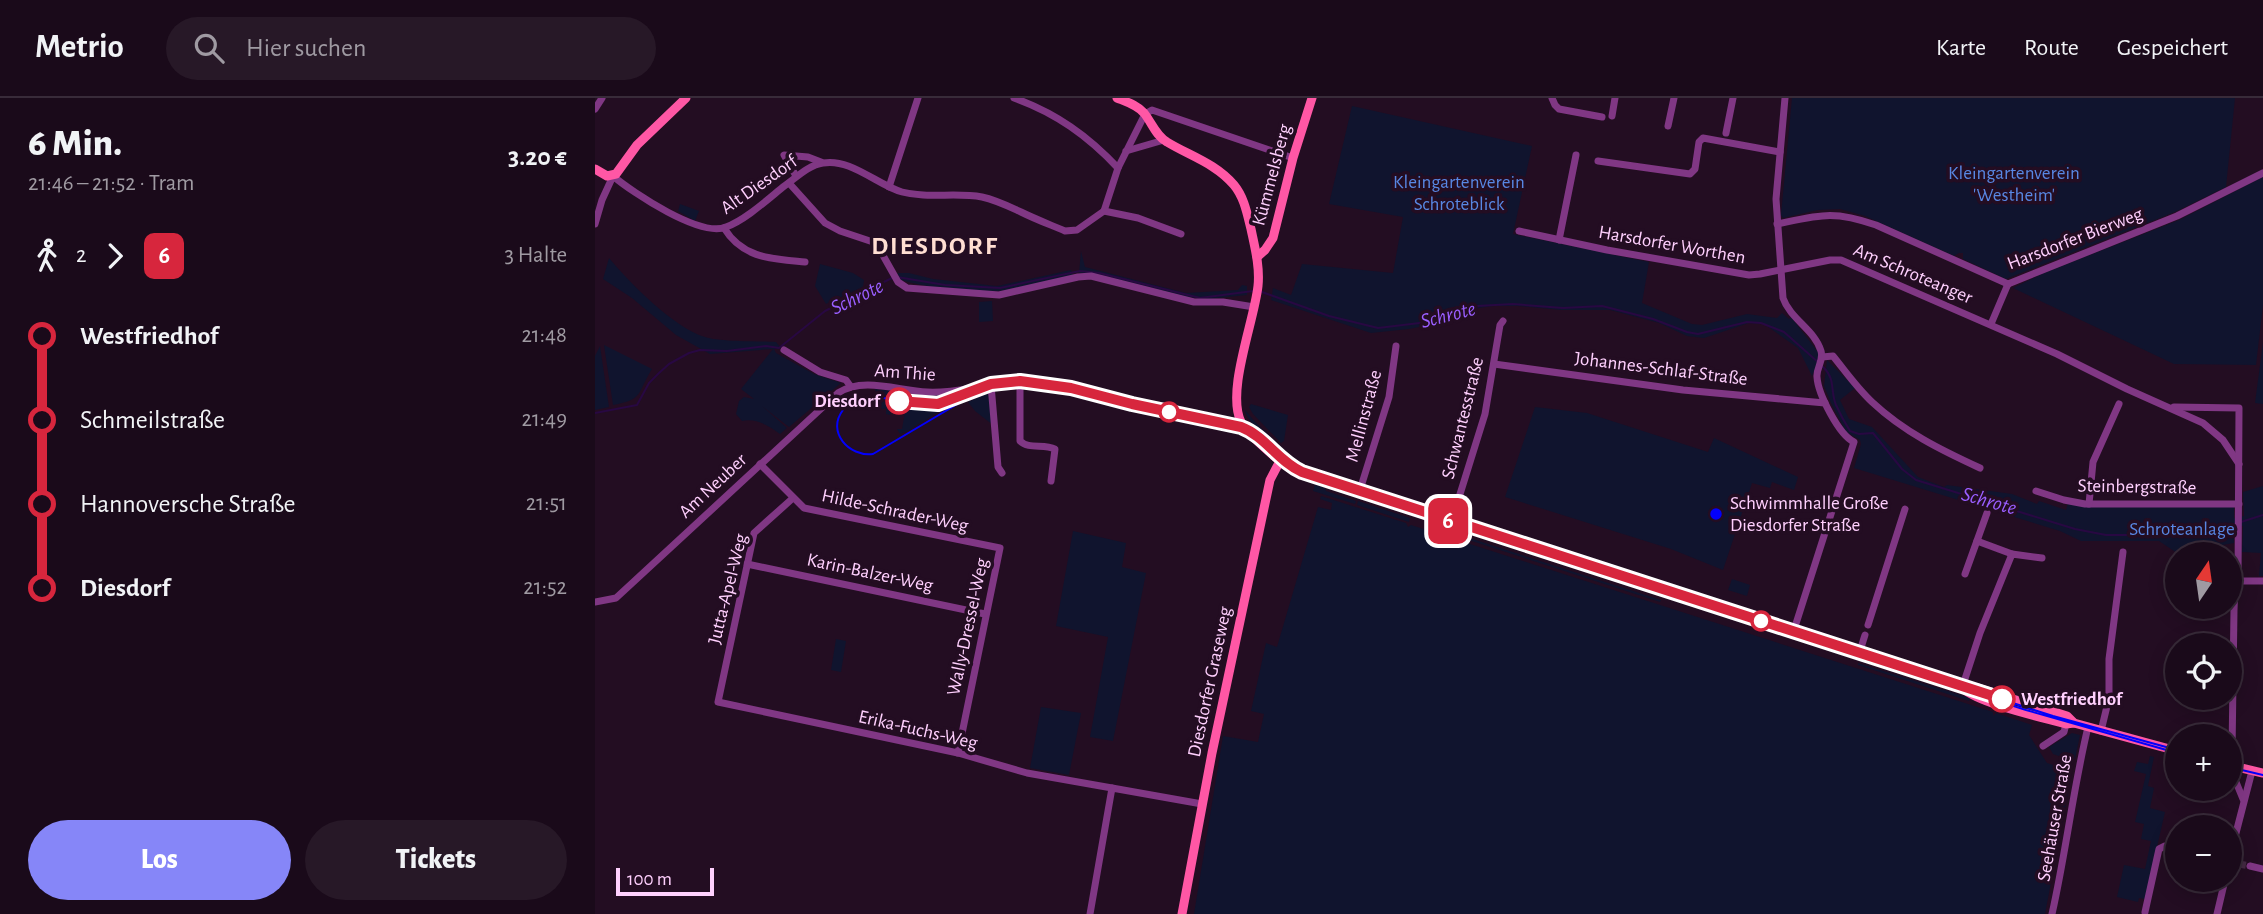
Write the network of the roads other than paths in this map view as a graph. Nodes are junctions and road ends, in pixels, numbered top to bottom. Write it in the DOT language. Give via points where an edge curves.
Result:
graph roads {
  1 [pos="601,98"];
  2 [pos="686,98"];
  3 [pos="918,98"];
  4 [pos="1014,98"];
  5 [pos="1117,98"];
  6 [pos="1312,98"];
  7 [pos="1552,98"];
  8 [pos="1615,98"];
  9 [pos="1674,98"];
  10 [pos="1733,98"];
  11 [pos="1785,98"];
  12 [pos="595,109"];
  13 [pos="1145,114"];
  14 [pos="1612,116"];
  15 [pos="1602,117"];
  16 [pos="1668,126"];
  17 [pos="1726,133"];
  18 [pos="1164,141"];
  19 [pos="1126,151"];
  20 [pos="1780,152"];
  21 [pos="1576,155"];
  22 [pos="1293,158"];
  23 [pos="1598,161"];
  24 [pos="821,163"];
  25 [pos="1118,168"];
  26 [pos="595,169"];
  27 [pos="2263,173"];
  28 [pos="613,176"];
  29 [pos="796,176"];
  30 [pos="789,183"];
  31 [pos="889,187"];
  32 [pos="1104,211"];
  33 [pos="595,224"];
  34 [pos="1777,224"];
  35 [pos="724,228"];
  36 [pos="1519,231"];
  37 [pos="1181,234"];
  38 [pos="1559,240"];
  39 [pos="1257,257"];
  40 [pos="805,262"];
  41 [pos="1780,270"];
  42 [pos="2008,284"];
  43 [pos="1254,307"];
  44 [pos="1503,321"];
  45 [pos="1990,324"];
  46 [pos="1396,346"];
  47 [pos="784,350"];
  48 [pos="1822,360"];
  49 [pos="1494,364"];
  50 [pos="1020,383"];
  51 [pos="991,385"];
  52 [pos="851,387"];
  53 [pos="2123,397"];
  54 [pos="1825,403"];
  55 [pos="2170,407"];
  56 [pos="1249,432"];
  57 [pos="1280,461"];
  58 [pos="760,464"];
  59 [pos="2239,464"];
  60 [pos="1980,468"];
  61 [pos="1002,474"];
  62 [pos="1051,481"];
  63 [pos="2036,491"];
  64 [pos="1359,493"];
  65 [pos="793,498"];
  66 [pos="2089,504"];
  67 [pos="2239,504"];
  68 [pos="1905,509"];
  69 [pos="1987,513"];
  70 [pos="1451,523"];
  71 [pos="1977,541"];
  72 [pos="2239,542"];
  73 [pos="1000,548"];
  74 [pos="2123,552"];
  75 [pos="2012,554"];
  76 [pos="2042,558"];
  77 [pos="747,564"];
  78 [pos="1965,574"];
  79 [pos="2263,580"];
  80 [pos="2242,581"];
  81 [pos="595,602"];
  82 [pos="985,614"];
  83 [pos="2234,620"];
  84 [pos="1868,625"];
  85 [pos="1793,633"];
  86 [pos="1865,635"];
  87 [pos="1859,654"];
  88 [pos="1962,688"];
  89 [pos="718,702"];
  90 [pos="2070,724"];
  91 [pos="2233,724"];
  92 [pos="2088,727"];
  93 [pos="2101,731"];
  94 [pos="2043,746"];
  95 [pos="2165,748"];
  96 [pos="958,753"];
  97 [pos="2242,768"];
  98 [pos="2252,771"];
  99 [pos="2263,774"];
  100 [pos="1112,788"];
  101 [pos="2242,795"];
  102 [pos="2244,800"];
  103 [pos="1202,804"];
  104 [pos="2240,815"];
  105 [pos="2165,846"];
  106 [pos="2250,866"];
  107 [pos="2263,869"];
  108 [pos="2222,892"];
  109 [pos="2145,912"];
  110 [pos="1090,914"];
  111 [pos="1182,914"];
  112 [pos="2052,914"];
  113 [pos="2217,914"];
  1 -- 12 [label="street"];
  2 -- 28 [label="main road"];
  3 -- 31 [label="street"];
  4 -- 25 [label="street" via="1076,130"];
  5 -- 13 [label="main road"];
  6 -- 22 [label="main road, Kümmelsberg"];
  7 -- 15 [label="street" via="1559,109"];
  8 -- 14 [label="street"];
  9 -- 16 [label="street"];
  10 -- 17 [label="street"];
  11 -- 20 [label="street"];
  13 -- 18 [label="main road"];
  13 -- 19 [label="street"];
  13 -- 22 [label="street" via="1156,110"];
  18 -- 19 [label="street"];
  18 -- 39 [label="main road" via="1202,159 1235,187 1245,204"];
  19 -- 25 [label="street"];
  20 -- 23 [label="street" via="1703,138 1691,174"];
  20 -- 34 [label="street"];
  21 -- 38 [label="street"];
  22 -- 39 [label="main road, Kümmelsberg" via="1273,237"];
  24 -- 29 [label="street, Alt Diesdorf"];
  24 -- 29 [label="street" via="808,156 784,155"];
  24 -- 31 [label="street, Alt Diesdorf" via="844,165"];
  25 -- 32 [label="street"];
  26 -- 28 [label="main road"];
  27 -- 42 [label="street, Harsdorfer Bierweg" via="2177,215"];
  28 -- 33 [label="street"];
  28 -- 35 [label="street, Alt Diesdorf" via="689,222"];
  29 -- 30 [label="street, Alt Diesdorf"];
  30 -- 35 [label="street, Alt Diesdorf"];
  30 -- 43 [label="street" via="825,223 876,243 904,287 996,295 1091,276 1191,301"];
  31 -- 32 [label="street, Alt Diesdorf" via="920,195 998,201 1069,232"];
  32 -- 37 [label="street"];
  34 -- 41 [label="street"];
  34 -- 42 [label="street, Harsdorfer Bierweg" via="1819,215 1856,218"];
  35 -- 40 [label="street" via="733,241 755,255"];
  36 -- 38 [label="street, Harsdorfer Worthen"];
  38 -- 41 [label="street, Harsdorfer Worthen" via="1749,275"];
  39 -- 43 [label="main road"];
  41 -- 45 [label="street, Am Schroteanger" via="1840,260"];
  41 -- 48 [label="street" via="1786,304 1814,338"];
  42 -- 45 [label="street, Am Schroteanger"];
  43 -- 56 [label="main road" via="1236,396 1240,420"];
  44 -- 49 [label="street, Schwantesstraße"];
  45 -- 53 [label="street, Am Schroteanger" via="2086,367"];
  46 -- 64 [label="street, Mellinstraße" via="1389,397"];
  47 -- 52 [label="street, Am Thie" via="820,373 846,380"];
  48 -- 54 [label="street" via="1817,374"];
  48 -- 60 [label="street" via="1833,356 1871,401 1915,436"];
  49 -- 54 [label="street, Johannes-Schlaf-Straße" via="1683,390"];
  49 -- 70 [label="street, Schwantesstraße" via="1478,440"];
  50 -- 51 [label="street, Am Thie"];
  50 -- 56 [label="street, Am Thie" via="1070,390"];
  50 -- 62 [label="street" via="1020,441 1025,446 1055,449"];
  51 -- 52 [label="street, Am Thie" via="931,392"];
  51 -- 61 [label="street"];
  52 -- 58 [label="street, Am Neuber" via="838,393"];
  53 -- 55 [label="street, Am Schroteanger"];
  53 -- 66 [label="street" via="2093,462"];
  54 -- 85 [label="street" via="1845,436 1854,442"];
  55 -- 59 [label="street, Am Schroteanger" via="2215,431"];
  55 -- 59 [label="street, Am Schroteanger" via="2239,408"];
  56 -- 57 [label="main road"];
  57 -- 64 [label="main road" via="1299,473"];
  57 -- 103 [label="main road, Diesdorfer Graseweg" via="1270,480"];
  58 -- 65 [label="street, Hilde-Schrader-Weg"];
  58 -- 81 [label="street, Am Neuber" via="616,598"];
  59 -- 67 [label="street, Am Schroteanger"];
  63 -- 66 [label="street, Steinbergstraße"];
  64 -- 70 [label="main road"];
  65 -- 73 [label="street, Hilde-Schrader-Weg" via="804,508"];
  65 -- 77 [label="street, Jutta-Apel-Weg" via="754,533"];
  66 -- 67 [label="street, Steinbergstraße"];
  67 -- 72 [label="street, Am Schroteanger"];
  68 -- 84 [label="street"];
  69 -- 71 [label="street"];
  70 -- 85 [label="main road"];
  71 -- 75 [label="street"];
  71 -- 78 [label="street"];
  73 -- 82 [label="street, Wally-Dressel-Weg"];
  74 -- 93 [label="street" via="2109,659 2109,698"];
  75 -- 76 [label="street"];
  75 -- 88 [label="street"];
  77 -- 82 [label="street, Karin-Balzer-Weg"];
  77 -- 89 [label="street, Jutta-Apel-Weg"];
  79 -- 80 [label="street"];
  82 -- 96 [label="street, Wally-Dressel-Weg"];
  83 -- 91 [label="street, Am Schroteanger"];
  85 -- 87 [label="main road"];
  86 -- 87 [label="street"];
  87 -- 88 [label="main road"];
  88 -- 90 [label="main road" via="1969,695"];
  89 -- 96 [label="street, Erika-Fuchs-Weg"];
  90 -- 92 [label="main road"];
  90 -- 94 [label="street"];
  92 -- 93 [label="main road"];
  92 -- 112 [label="street, Seehäuser Straße"];
  93 -- 95 [label="main road"];
  96 -- 100 [label="street, Erika-Fuchs-Weg" via="1027,774"];
  97 -- 98 [label="main road"];
  98 -- 99 [label="main road"];
  98 -- 102 [label="street"];
  100 -- 103 [label="street, Erika-Fuchs-Weg"];
  100 -- 110 [label="street"];
  101 -- 102 [label="street"];
  102 -- 104 [label="street"];
  103 -- 111 [label="main road, Diesdorfer Graseweg"];
  105 -- 109 [label="street" via="2159,849"];
  106 -- 107 [label="street"];
  108 -- 113 [label="street"];
}
